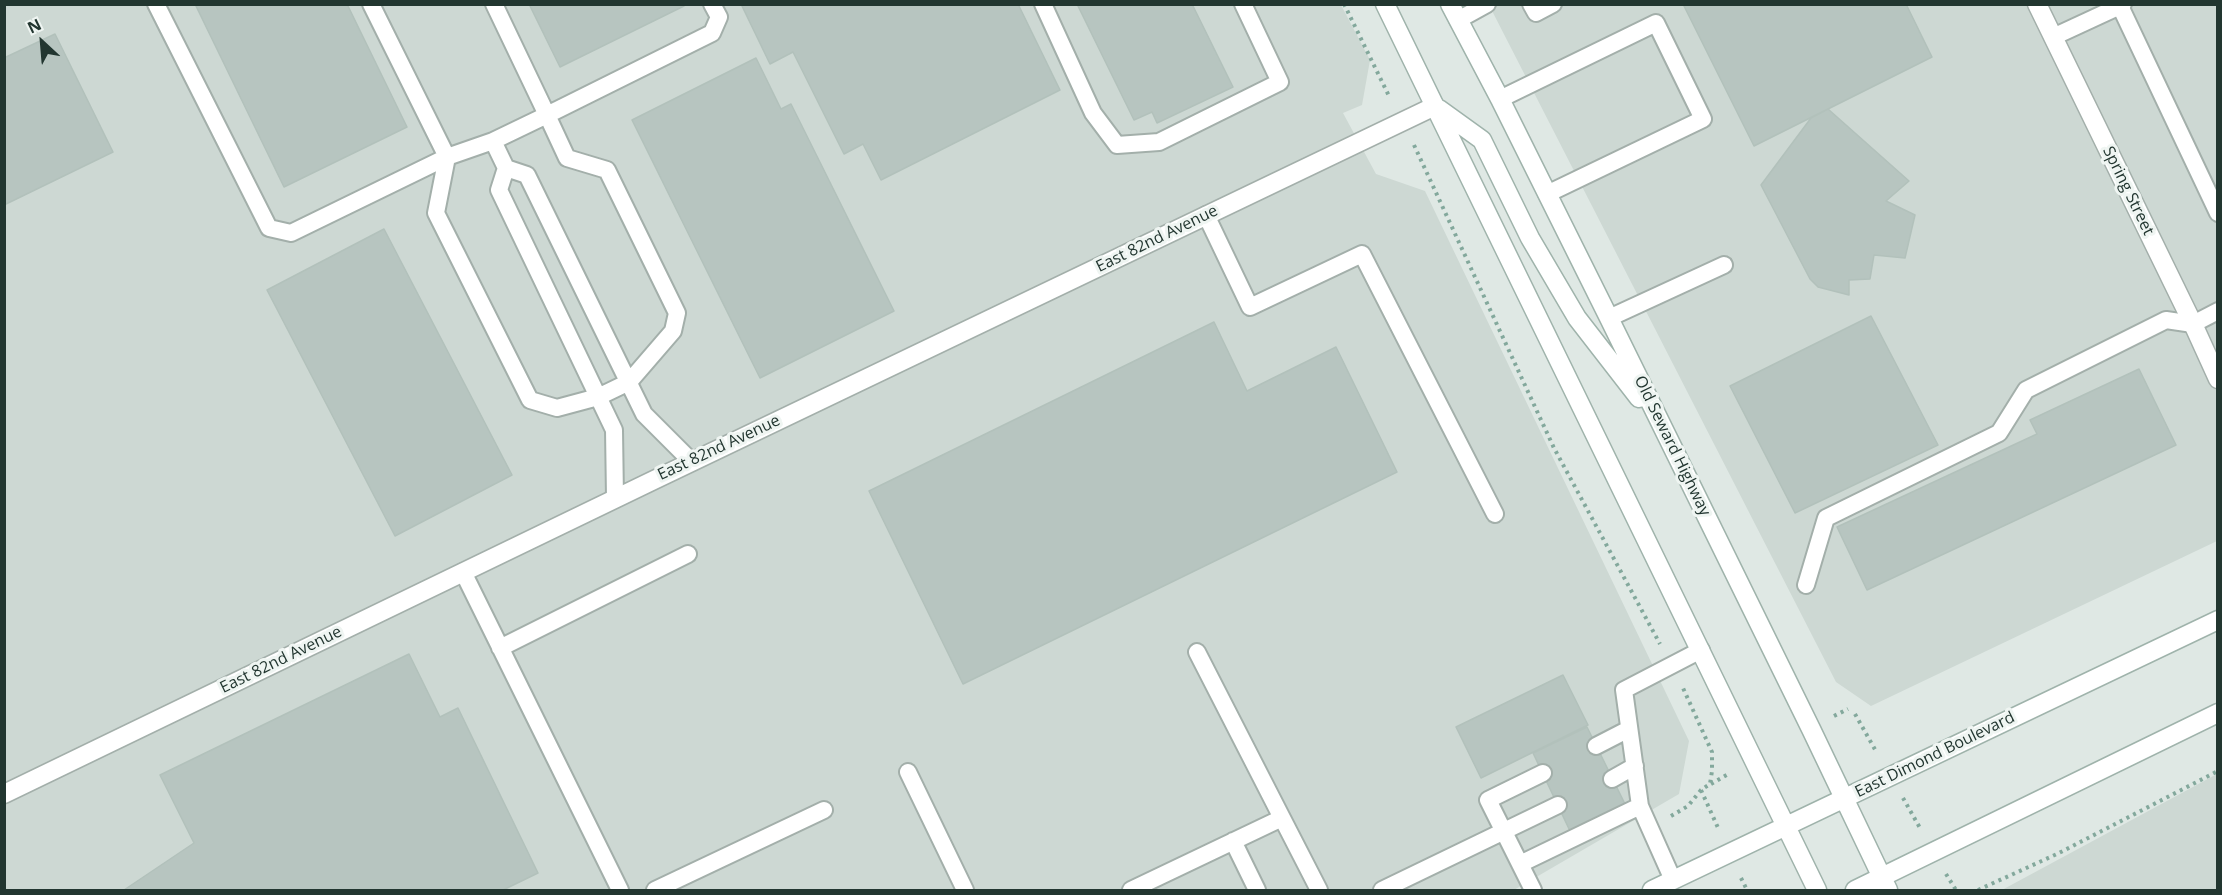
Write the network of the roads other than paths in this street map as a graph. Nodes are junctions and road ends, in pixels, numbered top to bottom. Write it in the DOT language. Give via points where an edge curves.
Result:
graph roads {
  1 [pos="156,4"];
  2 [pos="371,4"];
  3 [pos="494,4"];
  4 [pos="712,4"];
  5 [pos="1043,4"];
  6 [pos="1243,4"];
  7 [pos="1385,4"];
  8 [pos="1487,4"];
  9 [pos="1532,4"];
  10 [pos="1553,4"];
  11 [pos="2037,4"];
  12 [pos="2122,5"];
  13 [pos="1454,12"];
  14 [pos="2053,37"];
  15 [pos="1500,99"];
  16 [pos="1435,106"];
  17 [pos="547,115"];
  18 [pos="493,141"];
  19 [pos="447,157"];
  20 [pos="506,168"];
  21 [pos="1547,194"];
  22 [pos="2217,213"];
  23 [pos="1206,215"];
  24 [pos="1724,265"];
  25 [pos="2217,311"];
  26 [pos="1609,318"];
  27 [pos="2193,324"];
  28 [pos="2217,379"];
  29 [pos="628,382"];
  30 [pos="598,397"];
  31 [pos="1662,428"];
  32 [pos="692,462"];
  33 [pos="615,498"];
  34 [pos="1494,514"];
  35 [pos="688,554"];
  36 [pos="463,572"];
  37 [pos="1806,585"];
  38 [pos="2217,620"];
  39 [pos="500,648"];
  40 [pos="1701,650"];
  41 [pos="1197,652"];
  42 [pos="2217,713"];
  43 [pos="1629,729"];
  44 [pos="1596,746"];
  45 [pos="1635,766"];
  46 [pos="908,772"];
  47 [pos="1543,773"];
  48 [pos="1612,779"];
  49 [pos="4,794"];
  50 [pos="1844,798"];
  51 [pos="1558,805"];
  52 [pos="1641,806"];
  53 [pos="824,810"];
  54 [pos="1282,818"];
  55 [pos="1786,826"];
  56 [pos="1504,832"];
  57 [pos="1233,841"];
  58 [pos="1520,864"];
  59 [pos="1673,880"];
  60 [pos="1885,884"];
  61 [pos="620,891"];
  62 [pos="655,891"];
  63 [pos="965,891"];
  64 [pos="1131,891"];
  65 [pos="1257,891"];
  66 [pos="1318,891"];
  67 [pos="1382,891"];
  68 [pos="1533,891"];
  69 [pos="1652,891"];
  70 [pos="1817,891"];
  71 [pos="1855,891"];
  1 -- 19 [label="lane" via="269,228 291,233"];
  2 -- 19 [label="lane"];
  3 -- 17 [label="lane"];
  4 -- 17 [label="lane" via="718,17 712,33"];
  5 -- 6 [label="lane" via="1094,113 1117,145 1159,142 1280,82"];
  7 -- 16 [label="main road"];
  8 -- 13 [label="lane"];
  9 -- 10 [label="lane" via="1536,13"];
  11 -- 14 [label="main road, Spring Street"];
  12 -- 14 [label="lane"];
  12 -- 22 [label="lane"];
  13 -- 15 [label="main road, Old Seward Highway"];
  14 -- 27 [label="main road, Spring Street"];
  15 -- 21 [label="main road, Old Seward Highway"];
  15 -- 21 [label="lane" via="1656,23 1703,119"];
  16 -- 23 [label="main road, East 82nd Avenue"];
  16 -- 31 [label="main road" via="1482,140 1530,238 1577,318"];
  16 -- 40 [label="main road"];
  17 -- 18 [label="lane"];
  17 -- 29 [label="lane" via="567,158 607,170 677,312 674,331"];
  18 -- 19 [label="lane"];
  18 -- 20 [label="lane"];
  19 -- 30 [label="lane" via="436,213 530,400 557,408"];
  20 -- 29 [label="lane" via="527,175"];
  20 -- 30 [label="lane" via="499,190"];
  21 -- 26 [label="main road, Old Seward Highway"];
  23 -- 32 [label="main road, East 82nd Avenue"];
  23 -- 34 [label="lane" via="1250,307 1362,254"];
  24 -- 26 [label="lane"];
  25 -- 27 [label="lane"];
  26 -- 31 [label="main road, Old Seward Highway"];
  27 -- 28 [label="main road, Spring Street"];
  27 -- 37 [label="lane" via="2166,320 2026,390 1999,434 1826,518"];
  29 -- 30 [label="lane"];
  29 -- 32 [label="lane" via="644,414"];
  30 -- 33 [label="lane" via="614,430"];
  31 -- 50 [label="main road, Old Seward Highway"];
  32 -- 33 [label="main road, East 82nd Avenue"];
  33 -- 36 [label="main road, East 82nd Avenue"];
  35 -- 39 [label="lane"];
  36 -- 39 [label="lane"];
  36 -- 49 [label="main road, East 82nd Avenue"];
  38 -- 50 [label="main road, East Dimond Boulevard"];
  39 -- 61 [label="lane"];
  40 -- 43 [label="lane" via="1624,690"];
  40 -- 55 [label="main road"];
  41 -- 54 [label="lane"];
  42 -- 60 [label="main road" via="1934,852"];
  43 -- 44 [label="lane"];
  43 -- 45 [label="lane"];
  45 -- 48 [label="lane"];
  45 -- 52 [label="lane"];
  46 -- 63 [label="lane"];
  47 -- 56 [label="lane" via="1488,800"];
  50 -- 55 [label="main road, East Dimond Boulevard"];
  50 -- 60 [label="main road, Old Seward Highway"];
  51 -- 56 [label="lane"];
  52 -- 58 [label="lane"];
  52 -- 59 [label="lane"];
  53 -- 62 [label="lane"];
  54 -- 57 [label="lane"];
  54 -- 66 [label="lane"];
  55 -- 59 [label="main road, East Dimond Boulevard"];
  55 -- 70 [label="main road"];
  56 -- 58 [label="lane"];
  56 -- 67 [label="lane"];
  57 -- 64 [label="lane"];
  57 -- 65 [label="lane"];
  58 -- 68 [label="lane"];
  59 -- 69 [label="main road, East Dimond Boulevard"];
  60 -- 71 [label="main road"];
}
